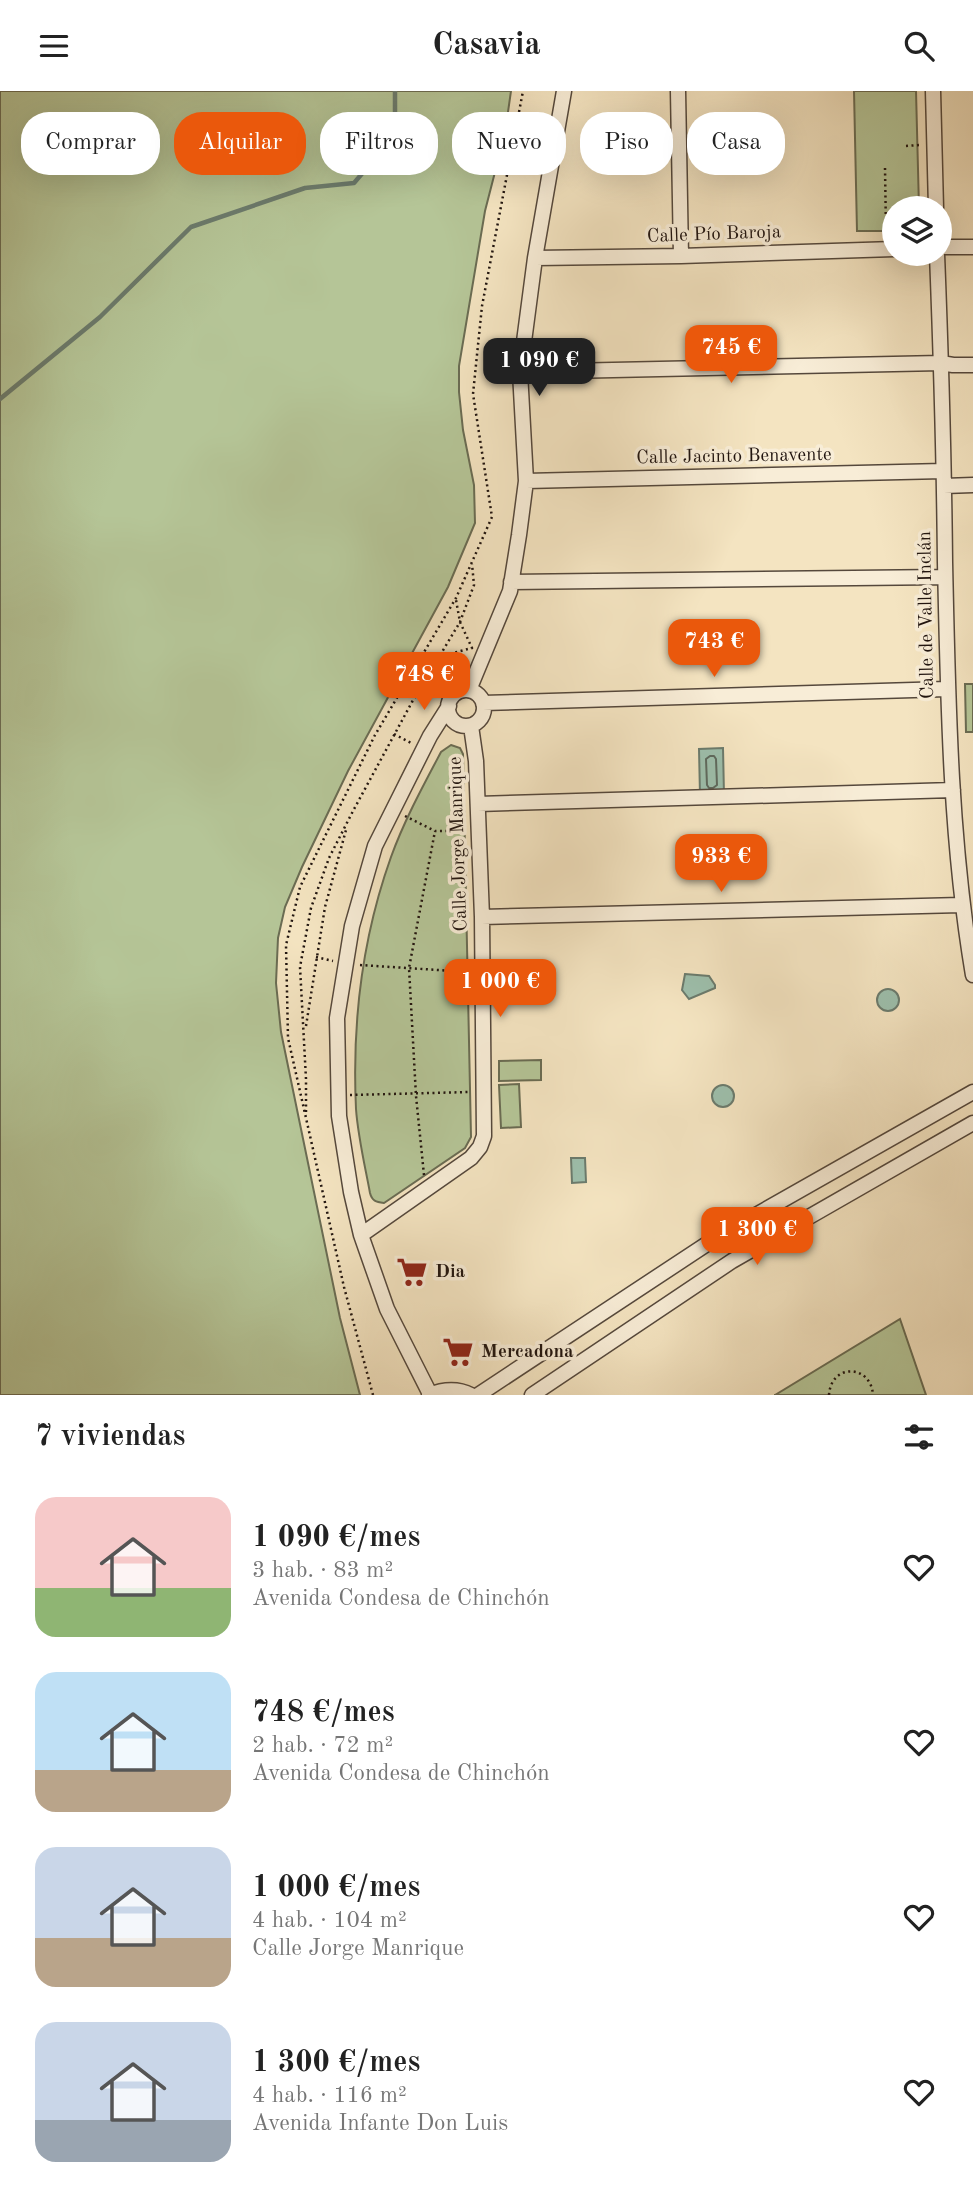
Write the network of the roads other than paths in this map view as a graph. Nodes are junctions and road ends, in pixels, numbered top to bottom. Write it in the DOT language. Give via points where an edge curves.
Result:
graph roads {
  1 [pos="564,91"];
  2 [pos="678,91"];
  3 [pos="933,91"];
  4 [pos="936,196"];
  5 [pos="952,247"];
  6 [pos="973,247"];
  7 [pos="882,249"];
  8 [pos="681,256"];
  9 [pos="535,258"];
  10 [pos="937,266"];
  11 [pos="941,363"];
  12 [pos="973,365"];
  13 [pos="520,372"];
  14 [pos="944,478"];
  15 [pos="526,481"];
  16 [pos="973,485"];
  17 [pos="946,577"];
  18 [pos="511,582"];
  19 [pos="469,689"];
  20 [pos="947,689"];
  21 [pos="483,703"];
  22 [pos="449,706"];
  23 [pos="464,725"];
  24 [pos="427,743"];
  25 [pos="953,790"];
  26 [pos="478,804"];
  27 [pos="961,905"];
  28 [pos="482,917"];
  29 [pos="973,975"];
  30 [pos="973,1092"];
  31 [pos="973,1123"];
  32 [pos="361,1235"];
  33 [pos="430,1395"];
  34 [pos="471,1395"];
  35 [pos="478,1395"];
  36 [pos="532,1395"];
  1 -- 9 [label="street"];
  2 -- 8 [label="street"];
  3 -- 4 [label="street"];
  5 -- 6 [label="street"];
  7 -- 8 [label="street, Calle Pío Baroja"];
  8 -- 9 [label="street, Calle Pío Baroja"];
  9 -- 13 [label="street"];
  10 -- 11 [label="street, Calle de Valle Inclán"];
  11 -- 12 [label="street"];
  11 -- 13 [label="street"];
  11 -- 14 [label="street, Calle de Valle Inclán"];
  13 -- 15 [label="street"];
  14 -- 15 [label="street, Calle Jacinto Benavente"];
  14 -- 16 [label="street, Calle Jacinto Benavente"];
  14 -- 17 [label="street, Calle de Valle Inclán"];
  15 -- 18 [label="street"];
  17 -- 18 [label="street"];
  17 -- 20 [label="street, Calle de Valle Inclán"];
  18 -- 19 [label="street"];
  19 -- 21 [label="street"];
  19 -- 22 [label="street" via="453,694"];
  20 -- 21 [label="street"];
  20 -- 25 [label="street, Calle de Valle Inclán"];
  21 -- 23 [label="street" via="483,715 476,724"];
  22 -- 23 [label="street" via="450,713"];
  22 -- 24 [label="street"];
  23 -- 24 [label="street"];
  23 -- 26 [label="street, Calle Jorge Manrique" via="476,761"];
  24 -- 32 [label="street" via="375,846 352,926 337,1019 339,1116"];
  25 -- 26 [label="street"];
  25 -- 27 [label="street, Calle de Valle Inclán"];
  26 -- 28 [label="street, Calle Jorge Manrique"];
  27 -- 28 [label="street"];
  27 -- 29 [label="street, Calle de Valle Inclán"];
  28 -- 32 [label="street, Calle Jorge Manrique" via="484,1136 480,1147"];
  30 -- 35 [label="street" via="719,1236"];
  31 -- 36 [label="street" via="732,1261"];
  32 -- 33 [label="street" via="387,1308"];
  33 -- 34 [label="street" via="453,1389"];
}
